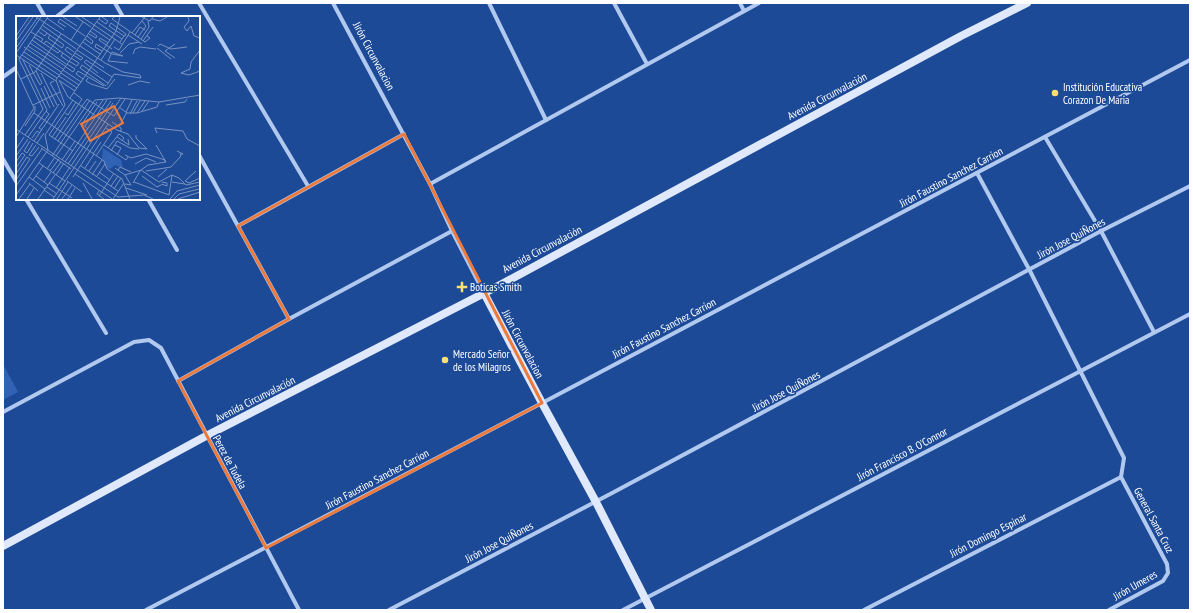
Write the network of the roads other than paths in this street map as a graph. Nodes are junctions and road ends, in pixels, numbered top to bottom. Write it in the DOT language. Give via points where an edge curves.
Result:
graph roads {
  1 [pos="37,3"];
  2 [pos="74,3"];
  3 [pos="115,3"];
  4 [pos="199,3"];
  5 [pos="333,3"];
  6 [pos="489,3"];
  7 [pos="614,3"];
  8 [pos="740,3"];
  9 [pos="759,3"];
  10 [pos="1027,3"];
  11 [pos="744,11"];
  12 [pos="44,16"];
  13 [pos="57,16"];
  14 [pos="122,16"];
  15 [pos="1190,60"];
  16 [pos="647,64"];
  17 [pos="16,68"];
  18 [pos="3,77"];
  19 [pos="546,120"];
  20 [pos="404,134"];
  21 [pos="1045,137"];
  22 [pos="200,157"];
  23 [pos="3,159"];
  24 [pos="977,173"];
  25 [pos="16,181"];
  26 [pos="430,184"];
  27 [pos="308,186"];
  28 [pos="1190,186"];
  29 [pos="27,200"];
  30 [pos="149,200"];
  31 [pos="238,226"];
  32 [pos="452,231"];
  33 [pos="1101,231"];
  34 [pos="177,250"];
  35 [pos="1030,271"];
  36 [pos="484,293"];
  37 [pos="1190,314"];
  38 [pos="289,319"];
  39 [pos="1154,332"];
  40 [pos="106,333"];
  41 [pos="1081,371"];
  42 [pos="178,381"];
  43 [pos="542,403"];
  44 [pos="3,412"];
  45 [pos="206,436"];
  46 [pos="1120,477"];
  47 [pos="596,502"];
  48 [pos="3,546"];
  49 [pos="266,548"];
  50 [pos="1168,573"];
  51 [pos="644,598"];
  52 [pos="146,610"];
  53 [pos="299,610"];
  54 [pos="389,610"];
  55 [pos="623,610"];
  56 [pos="651,610"];
  57 [pos="864,610"];
  58 [pos="1108,610"];
  1 -- 12 [label="street"];
  2 -- 13 [label="street"];
  3 -- 14 [label="street"];
  4 -- 27 [label="street"];
  5 -- 20 [label="street, Jirón Circunvalacion"];
  6 -- 19 [label="street"];
  7 -- 16 [label="street"];
  8 -- 11 [label="street"];
  9 -- 11 [label="street"];
  10 -- 36 [label="street, Avenida Circunvalación"];
  11 -- 16 [label="street"];
  15 -- 21 [label="street, Jirón Faustino Sanchez Carrion"];
  16 -- 19 [label="street"];
  17 -- 18 [label="street"];
  19 -- 26 [label="street"];
  20 -- 26 [label="street, Jirón Circunvalacion"];
  20 -- 27 [label="street"];
  21 -- 24 [label="street, Jirón Faustino Sanchez Carrion"];
  21 -- 33 [label="street"];
  22 -- 31 [label="street"];
  23 -- 25 [label="street"];
  24 -- 35 [label="street"];
  24 -- 43 [label="street, Jirón Faustino Sanchez Carrion"];
  26 -- 32 [label="street, Jirón Circunvalacion"];
  27 -- 31 [label="street"];
  28 -- 33 [label="street, Jirón Jose QuiÑones"];
  29 -- 40 [label="street"];
  30 -- 34 [label="street"];
  31 -- 38 [label="street"];
  32 -- 36 [label="street, Jirón Circunvalacion"];
  32 -- 38 [label="street"];
  33 -- 35 [label="street, Jirón Jose QuiÑones"];
  33 -- 39 [label="street"];
  35 -- 41 [label="street"];
  35 -- 47 [label="street, Jirón Jose QuiÑones"];
  36 -- 43 [label="street, Jirón Circunvalacion"];
  36 -- 45 [label="street, Avenida Circunvalación"];
  37 -- 39 [label="street, Jirón Francisco B. O'Connor"];
  38 -- 42 [label="street"];
  39 -- 41 [label="street, Jirón Francisco B. O'Connor"];
  41 -- 46 [label="street" via="1124,458"];
  41 -- 51 [label="street, Jirón Francisco B. O'Connor"];
  42 -- 44 [label="street, Perez de Tudela" via="161,348 149,340 134,342"];
  42 -- 45 [label="street, Perez de Tudela"];
  43 -- 47 [label="street, Jirón Circunvalacion"];
  43 -- 49 [label="street, Jirón Faustino Sanchez Carrion"];
  45 -- 48 [label="street, Avenida Circunvalación"];
  45 -- 49 [label="street, Perez de Tudela"];
  46 -- 50 [label="street, General Santa Cruz" via="1167,564"];
  46 -- 57 [label="street, Jirón Domingo Espinar"];
  47 -- 51 [label="street, Jirón Circunvalacion"];
  47 -- 54 [label="street, Jirón Jose QuiÑones"];
  49 -- 52 [label="street, Jirón Faustino Sanchez Carrion"];
  49 -- 53 [label="street, Perez de Tudela"];
  50 -- 58 [label="street, Jirón Umeres" via="1163,581"];
  51 -- 55 [label="street, Jirón Francisco B. O'Connor"];
  51 -- 56 [label="street, Jirón Circunvalacion"];
}
